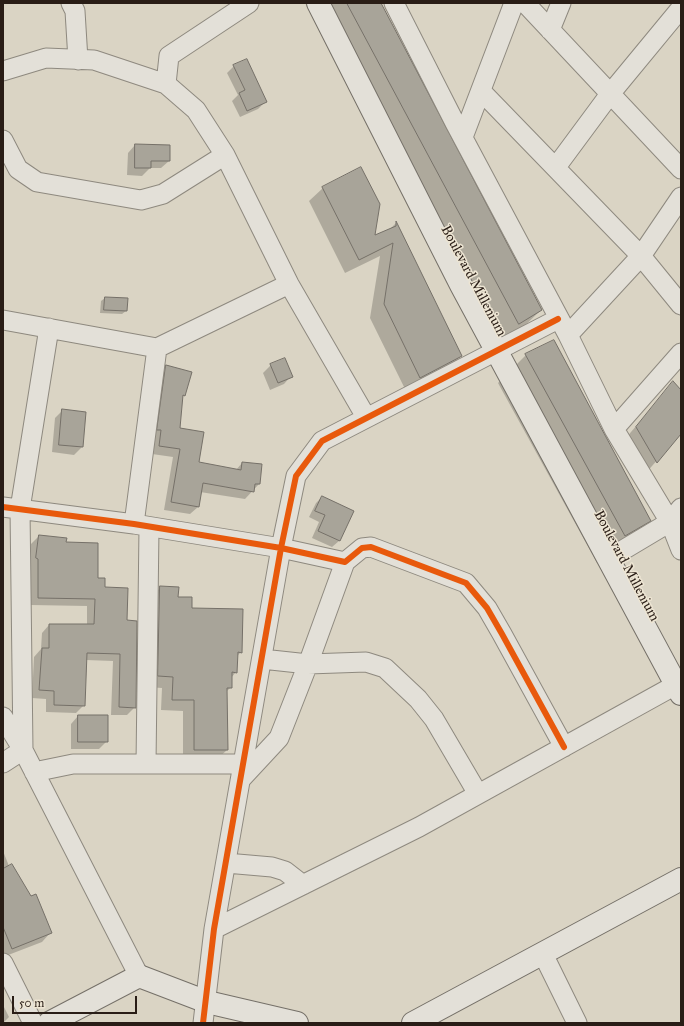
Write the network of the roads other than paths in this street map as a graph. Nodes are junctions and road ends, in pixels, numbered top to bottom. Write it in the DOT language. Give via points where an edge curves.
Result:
graph roads {
  1 [pos="71,3"];
  2 [pos="249,3"];
  3 [pos="318,3"];
  4 [pos="394,3"];
  5 [pos="514,3"];
  6 [pos="524,3"];
  7 [pos="561,3"];
  8 [pos="681,8"];
  9 [pos="550,30"];
  10 [pos="78,60"];
  11 [pos="3,71"];
  12 [pos="166,84"];
  13 [pos="481,91"];
  14 [pos="610,94"];
  15 [pos="462,138"];
  16 [pos="3,140"];
  17 [pos="225,156"];
  18 [pos="556,167"];
  19 [pos="681,169"];
  20 [pos="681,197"];
  21 [pos="641,256"];
  22 [pos="289,284"];
  23 [pos="681,305"];
  24 [pos="558,319"];
  25 [pos="3,320"];
  26 [pos="49,328"];
  27 [pos="568,335"];
  28 [pos="157,348"];
  29 [pos="497,352"];
  30 [pos="681,353"];
  31 [pos="366,417"];
  32 [pos="614,429"];
  33 [pos="12,508"];
  34 [pos="676,515"];
  35 [pos="141,526"];
  36 [pos="281,548"];
  37 [pos="681,550"];
  38 [pos="608,559"];
  39 [pos="345,562"];
  40 [pos="262,659"];
  41 [pos="308,664"];
  42 [pos="679,687"];
  43 [pos="3,716"];
  44 [pos="564,747"];
  45 [pos="23,750"];
  46 [pos="3,763"];
  47 [pos="146,764"];
  48 [pos="34,772"];
  49 [pos="242,772"];
  50 [pos="478,794"];
  51 [pos="226,863"];
  52 [pos="681,880"];
  53 [pos="303,884"];
  54 [pos="214,928"];
  55 [pos="543,954"];
  56 [pos="3,963"];
  57 [pos="139,976"];
  58 [pos="207,1002"];
  59 [pos="33,1023"];
  60 [pos="49,1023"];
  61 [pos="203,1023"];
  62 [pos="297,1023"];
  63 [pos="413,1023"];
  64 [pos="577,1023"];
  1 -- 10 [label="street" via="75,11"];
  2 -- 12 [label="street" via="169,56"];
  3 -- 29 [label="main road, Boulevard Millenium"];
  4 -- 15 [label="street"];
  5 -- 13 [label="street"];
  6 -- 9 [label="street"];
  7 -- 9 [label="street"];
  8 -- 14 [label="street"];
  9 -- 14 [label="street"];
  10 -- 11 [label="street" via="46,58"];
  10 -- 12 [label="street" via="94,60"];
  12 -- 17 [label="street" via="196,110"];
  13 -- 15 [label="street"];
  13 -- 18 [label="street"];
  14 -- 18 [label="street"];
  14 -- 19 [label="street"];
  15 -- 24 [label="street"];
  16 -- 17 [label="street" via="18,169 37,182 140,200 163,194"];
  17 -- 22 [label="street"];
  18 -- 21 [label="street"];
  20 -- 21 [label="street"];
  21 -- 23 [label="street"];
  21 -- 27 [label="street"];
  22 -- 28 [label="street"];
  22 -- 31 [label="street"];
  24 -- 27 [label="street"];
  24 -- 29 [label="street"];
  25 -- 26 [label="street"];
  26 -- 28 [label="street"];
  26 -- 33 [label="street"];
  27 -- 32 [label="street"];
  28 -- 35 [label="street"];
  29 -- 31 [label="street"];
  29 -- 38 [label="main road, Boulevard Millenium"];
  30 -- 32 [label="street"];
  31 -- 36 [label="street" via="322,441 296,476"];
  32 -- 34 [label="street"];
  33 -- 35 [label="street"];
  33 -- 45 [label="street"];
  34 -- 37 [label="street"];
  34 -- 38 [label="street"];
  35 -- 36 [label="street"];
  35 -- 47 [label="street"];
  36 -- 39 [label="street"];
  36 -- 40 [label="street"];
  38 -- 42 [label="main road, Boulevard Millenium"];
  39 -- 41 [label="street"];
  39 -- 44 [label="street" via="362,548 371,547 466,583 487,608"];
  40 -- 41 [label="street"];
  40 -- 49 [label="street"];
  41 -- 49 [label="street" via="279,738"];
  41 -- 50 [label="street" via="366,662 385,668 418,699 434,719"];
  42 -- 44 [label="street"];
  43 -- 45 [label="street"];
  44 -- 50 [label="street"];
  45 -- 46 [label="street"];
  45 -- 48 [label="street"];
  47 -- 48 [label="street" via="73,764"];
  47 -- 49 [label="street"];
  48 -- 57 [label="street"];
  49 -- 51 [label="street"];
  50 -- 53 [label="street" via="419,827"];
  51 -- 53 [label="street" via="272,867 285,871"];
  51 -- 54 [label="street"];
  52 -- 55 [label="main road"];
  53 -- 54 [label="street"];
  54 -- 58 [label="street"];
  55 -- 63 [label="main road"];
  55 -- 64 [label="street"];
  56 -- 59 [label="street"];
  57 -- 58 [label="main road"];
  57 -- 60 [label="main road"];
  58 -- 61 [label="street"];
  58 -- 62 [label="main road"];
}
